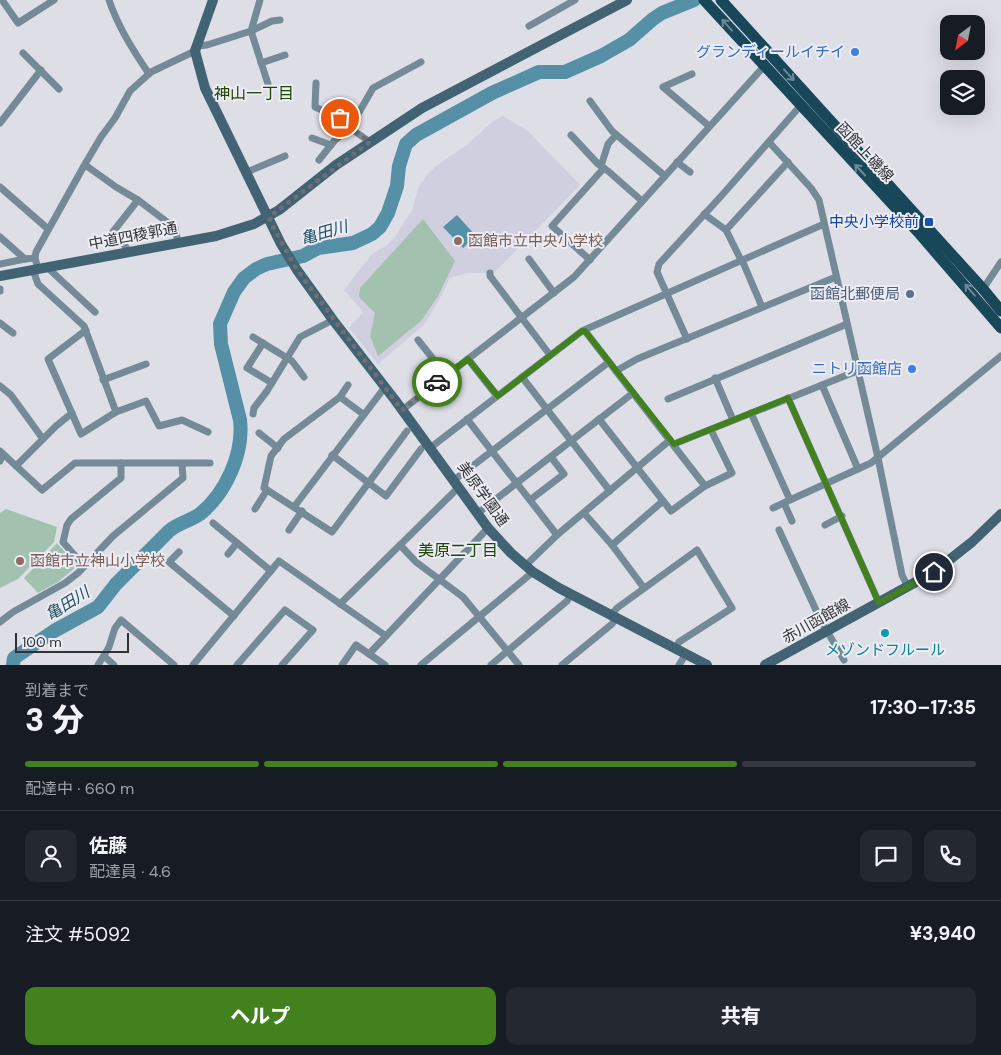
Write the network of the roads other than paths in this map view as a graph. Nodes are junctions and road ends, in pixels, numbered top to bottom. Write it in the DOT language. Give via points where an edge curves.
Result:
graph roads {
  1 [pos="2,0"];
  2 [pos="109,0"];
  3 [pos="213,0"];
  4 [pos="260,0"];
  5 [pos="575,0"];
  6 [pos="627,0"];
  7 [pos="721,0"];
  8 [pos="51,1"];
  9 [pos="707,3"];
  10 [pos="280,20"];
  11 [pos="529,26"];
  12 [pos="251,31"];
  13 [pos="196,48"];
  14 [pos="22,53"];
  15 [pos="285,55"];
  16 [pos="769,61"];
  17 [pos="421,62"];
  18 [pos="261,63"];
  19 [pos="41,70"];
  20 [pos="148,74"];
  21 [pos="692,74"];
  22 [pos="316,83"];
  23 [pos="268,84"];
  24 [pos="59,89"];
  25 [pos="590,101"];
  26 [pos="801,105"];
  27 [pos="0,123"];
  28 [pos="351,125"];
  29 [pos="709,126"];
  30 [pos="571,135"];
  31 [pos="616,135"];
  32 [pos="312,138"];
  33 [pos="370,142"];
  34 [pos="769,142"];
  35 [pos="331,145"];
  36 [pos="285,156"];
  37 [pos="318,160"];
  38 [pos="677,162"];
  39 [pos="788,162"];
  40 [pos="88,167"];
  41 [pos="602,167"];
  42 [pos="246,172"];
  43 [pos="690,172"];
  44 [pos="665,176"];
  45 [pos="0,189"];
  46 [pos="138,200"];
  47 [pos="642,201"];
  48 [pos="704,214"];
  49 [pos="269,217"];
  50 [pos="824,224"];
  51 [pos="48,229"];
  52 [pos="726,230"];
  53 [pos="0,237"];
  54 [pos="178,243"];
  55 [pos="129,252"];
  56 [pos="35,258"];
  57 [pos="25,259"];
  58 [pos="529,259"];
  59 [pos="590,260"];
  60 [pos="742,260"];
  61 [pos="1001,262"];
  62 [pos="0,264"];
  63 [pos="48,268"];
  64 [pos="35,270"];
  65 [pos="490,273"];
  66 [pos="0,276"];
  67 [pos="836,277"];
  68 [pos="983,289"];
  69 [pos="554,293"];
  70 [pos="667,294"];
  71 [pos="762,308"];
  72 [pos="1001,311"];
  73 [pos="95,312"];
  74 [pos="522,318"];
  75 [pos="333,320"];
  76 [pos="0,323"];
  77 [pos="847,324"];
  78 [pos="1001,328"];
  79 [pos="86,330"];
  80 [pos="585,331"];
  81 [pos="13,333"];
  82 [pos="253,337"];
  83 [pos="687,339"];
  84 [pos="418,340"];
  85 [pos="263,343"];
  86 [pos="550,356"];
  87 [pos="1001,356"];
  88 [pos="287,358"];
  89 [pos="468,359"];
  90 [pos="608,362"];
  91 [pos="146,364"];
  92 [pos="616,371"];
  93 [pos="858,371"];
  94 [pos="446,376"];
  95 [pos="304,377"];
  96 [pos="522,377"];
  97 [pos="715,378"];
  98 [pos="104,380"];
  99 [pos="272,383"];
  100 [pos="348,385"];
  101 [pos="822,385"];
  102 [pos="0,386"];
  103 [pos="385,387"];
  104 [pos="633,393"];
  105 [pos="498,396"];
  106 [pos="340,397"];
  107 [pos="788,398"];
  108 [pos="668,399"];
  109 [pos="547,409"];
  110 [pos="402,410"];
  111 [pos="116,412"];
  112 [pos="72,413"];
  113 [pos="751,413"];
  114 [pos="253,414"];
  115 [pos="363,414"];
  116 [pos="468,419"];
  117 [pos="599,419"];
  118 [pos="733,420"];
  119 [pos="711,430"];
  120 [pos="408,431"];
  121 [pos="208,432"];
  122 [pos="258,433"];
  123 [pos="43,439"];
  124 [pos="572,441"];
  125 [pos="672,442"];
  126 [pos="278,448"];
  127 [pos="426,448"];
  128 [pos="492,451"];
  129 [pos="1,455"];
  130 [pos="332,455"];
  131 [pos="551,456"];
  132 [pos="878,458"];
  133 [pos="121,463"];
  134 [pos="210,463"];
  135 [pos="182,464"];
  136 [pos="16,466"];
  137 [pos="637,468"];
  138 [pos="858,469"];
  139 [pos="368,482"];
  140 [pos="517,482"];
  141 [pos="826,483"];
  142 [pos="456,484"];
  143 [pos="705,486"];
  144 [pos="267,490"];
  145 [pos="610,490"];
  146 [pos="530,500"];
  147 [pos="663,501"];
  148 [pos="787,501"];
  149 [pos="294,507"];
  150 [pos="773,508"];
  151 [pos="255,509"];
  152 [pos="302,511"];
  153 [pos="478,513"];
  154 [pos="584,513"];
  155 [pos="1001,514"];
  156 [pos="842,516"];
  157 [pos="792,521"];
  158 [pos="214,523"];
  159 [pos="825,525"];
  160 [pos="488,528"];
  161 [pos="289,530"];
  162 [pos="779,530"];
  163 [pos="557,535"];
  164 [pos="237,543"];
  165 [pos="400,545"];
  166 [pos="612,545"];
  167 [pos="179,552"];
  168 [pos="228,554"];
  169 [pos="84,566"];
  170 [pos="529,569"];
  171 [pos="271,572"];
  172 [pos="439,580"];
  173 [pos="908,587"];
  174 [pos="644,588"];
  175 [pos="572,594"];
  176 [pos="879,603"];
  177 [pos="340,604"];
  178 [pos="234,616"];
  179 [pos="614,616"];
  180 [pos="478,617"];
  181 [pos="0,622"];
  182 [pos="827,632"];
  183 [pos="386,636"];
  184 [pos="676,648"];
  185 [pos="507,651"];
  186 [pos="369,654"];
  187 [pos="686,654"];
  188 [pos="104,656"];
  189 [pos="844,660"];
  190 [pos="780,662"];
  191 [pos="98,665"];
  192 [pos="114,665"];
  193 [pos="174,665"];
  194 [pos="193,665"];
  195 [pos="237,665"];
  196 [pos="282,665"];
  197 [pos="342,665"];
  198 [pos="385,665"];
  199 [pos="421,665"];
  200 [pos="491,665"];
  201 [pos="519,665"];
  202 [pos="562,665"];
  203 [pos="680,665"];
  204 [pos="707,665"];
  205 [pos="765,665"];
  1 -- 8 [label="street" via="18,23"];
  2 -- 20 [label="street" via="114,16"];
  3 -- 13 [label="street"];
  4 -- 12 [label="street"];
  5 -- 11 [label="street"];
  6 -- 33 [label="street, 中道四稜郭通" via="445,96"];
  7 -- 16 [label="main road, 函館上磯線"];
  16 -- 9 [label="main road, 函館上磯線, one-way"];
  10 -- 12 [label="street"];
  12 -- 13 [label="street"];
  12 -- 18 [label="street"];
  13 -- 20 [label="street"];
  13 -- 42 [label="street, 美原学園通" via="205,88"];
  14 -- 19 [label="street"];
  15 -- 18 [label="street"];
  16 -- 26 [label="main road, 函館上磯線"];
  16 -- 29 [label="street"];
  16 -- 68 [label="main road, 函館上磯線, one-way"];
  17 -- 28 [label="street" via="373,88"];
  18 -- 23 [label="street"];
  19 -- 24 [label="street"];
  19 -- 27 [label="street"];
  20 -- 51 [label="street" via="130,91"];
  21 -- 29 [label="street" via="662,86"];
  22 -- 28 [label="street" via="315,108"];
  25 -- 31 [label="street"];
  26 -- 34 [label="street"];
  78 -- 26 [label="main road, 函館上磯線, one-way"];
  28 -- 33 [label="street"];
  28 -- 35 [label="street"];
  29 -- 38 [label="street"];
  30 -- 41 [label="street"];
  31 -- 41 [label="street" via="608,144"];
  31 -- 44 [label="street"];
  32 -- 35 [label="street"];
  33 -- 49 [label="street, 中道四稜郭通"];
  34 -- 39 [label="street"];
  34 -- 48 [label="street"];
  35 -- 37 [label="street"];
  36 -- 42 [label="street"];
  38 -- 43 [label="street"];
  38 -- 44 [label="street"];
  39 -- 50 [label="street" via="819,200"];
  39 -- 52 [label="street"];
  40 -- 46 [label="street"];
  41 -- 47 [label="street"];
  41 -- 59 [label="street" via="552,226"];
  42 -- 49 [label="street, 美原学園通"];
  44 -- 47 [label="street"];
  45 -- 51 [label="street"];
  46 -- 54 [label="street" via="175,228"];
  46 -- 55 [label="street" via="112,234"];
  47 -- 59 [label="street"];
  48 -- 52 [label="street"];
  48 -- 70 [label="street" via="659,264 658,272"];
  49 -- 54 [label="street, 中道四稜郭通" via="240,230"];
  49 -- 75 [label="street, 美原学園通" via="297,270"];
  50 -- 60 [label="street"];
  50 -- 67 [label="street"];
  51 -- 56 [label="street"];
  52 -- 60 [label="street"];
  53 -- 57 [label="street"];
  54 -- 55 [label="street, 中道四稜郭通"];
  55 -- 63 [label="street, 中道四稜郭通"];
  56 -- 57 [label="street"];
  56 -- 64 [label="street"];
  57 -- 62 [label="street"];
  58 -- 69 [label="street"];
  59 -- 69 [label="street"];
  60 -- 70 [label="street"];
  60 -- 71 [label="street"];
  61 -- 68 [label="street"];
  63 -- 64 [label="street, 中道四稜郭通"];
  63 -- 73 [label="street"];
  64 -- 66 [label="street, 中道四稜郭通"];
  64 -- 79 [label="street" via="38,284"];
  65 -- 74 [label="street"];
  67 -- 71 [label="street"];
  67 -- 77 [label="street"];
  68 -- 72 [label="main road, 函館上磯線"];
  69 -- 74 [label="street"];
  70 -- 80 [label="street"];
  70 -- 83 [label="street"];
  71 -- 83 [label="street"];
  74 -- 86 [label="street"];
  74 -- 89 [label="street"];
  75 -- 88 [label="street" via="300,337"];
  75 -- 103 [label="street, 美原学園通"];
  76 -- 81 [label="street"];
  77 -- 93 [label="street"];
  77 -- 97 [label="street"];
  79 -- 98 [label="street"];
  79 -- 112 [label="street" via="48,359"];
  80 -- 86 [label="street"];
  80 -- 90 [label="street"];
  82 -- 85 [label="street"];
  83 -- 92 [label="street"];
  84 -- 94 [label="street"];
  85 -- 88 [label="street"];
  85 -- 99 [label="street" via="247,368"];
  86 -- 96 [label="street"];
  87 -- 132 [label="street"];
  88 -- 95 [label="street"];
  88 -- 99 [label="street"];
  89 -- 94 [label="street"];
  89 -- 105 [label="street"];
  90 -- 92 [label="street"];
  90 -- 109 [label="street"];
  91 -- 98 [label="street"];
  92 -- 104 [label="street"];
  93 -- 101 [label="street"];
  93 -- 132 [label="street"];
  94 -- 110 [label="street"];
  96 -- 105 [label="street"];
  96 -- 109 [label="street"];
  97 -- 108 [label="street"];
  97 -- 118 [label="street"];
  98 -- 111 [label="street"];
  99 -- 114 [label="street"];
  100 -- 106 [label="street"];
  101 -- 107 [label="street"];
  101 -- 138 [label="street"];
  102 -- 123 [label="street" via="11,395"];
  103 -- 110 [label="street, 美原学園通"];
  103 -- 115 [label="street"];
  104 -- 117 [label="street"];
  104 -- 125 [label="street"];
  105 -- 116 [label="street"];
  106 -- 115 [label="street"];
  106 -- 126 [label="street" via="284,439"];
  107 -- 113 [label="street"];
  107 -- 141 [label="street"];
  109 -- 124 [label="street"];
  109 -- 128 [label="street"];
  110 -- 127 [label="street, 美原学園通"];
  111 -- 112 [label="street" via="81,434"];
  111 -- 121 [label="street" via="146,401 159,426 182,420"];
  112 -- 123 [label="street"];
  113 -- 118 [label="street"];
  113 -- 148 [label="street"];
  115 -- 130 [label="street"];
  116 -- 127 [label="street"];
  116 -- 128 [label="street"];
  117 -- 124 [label="street"];
  117 -- 137 [label="street"];
  118 -- 119 [label="street"];
  119 -- 125 [label="street"];
  119 -- 143 [label="street" via="732,473"];
  120 -- 139 [label="street"];
  122 -- 126 [label="street"];
  123 -- 136 [label="street"];
  124 -- 131 [label="street"];
  124 -- 145 [label="street"];
  125 -- 137 [label="street"];
  125 -- 143 [label="street"];
  126 -- 144 [label="street" via="271,456 264,488"];
  127 -- 139 [label="street" via="386,496"];
  127 -- 142 [label="street, 美原学園通"];
  128 -- 140 [label="street"];
  128 -- 142 [label="street"];
  129 -- 136 [label="street"];
  130 -- 139 [label="street"];
  130 -- 149 [label="street"];
  131 -- 140 [label="street"];
  131 -- 146 [label="street" via="564,474"];
  132 -- 138 [label="street"];
  132 -- 173 [label="street" via="902,575"];
  133 -- 135 [label="street"];
  133 -- 136 [label="street" via="75,463 42,490"];
  133 -- 169 [label="street" via="121,478 67,525 63,542"];
  134 -- 135 [label="street"];
  135 -- 169 [label="street" via="183,478 113,536"];
  137 -- 145 [label="street"];
  137 -- 147 [label="street"];
  138 -- 141 [label="street"];
  139 -- 152 [label="street" via="332,532"];
  140 -- 146 [label="street"];
  140 -- 153 [label="street"];
  141 -- 148 [label="street"];
  141 -- 156 [label="street"];
  142 -- 153 [label="street, 美原学園通"];
  142 -- 165 [label="street"];
  143 -- 147 [label="street" via="671,511"];
  144 -- 149 [label="street"];
  144 -- 151 [label="street"];
  145 -- 154 [label="street"];
  146 -- 163 [label="street"];
  147 -- 166 [label="street"];
  148 -- 150 [label="street"];
  148 -- 157 [label="street"];
  149 -- 152 [label="street"];
  152 -- 161 [label="street"];
  153 -- 160 [label="street, 美原学園通"];
  154 -- 163 [label="street"];
  154 -- 166 [label="street"];
  155 -- 173 [label="street, 赤川函館線" via="947,563"];
  156 -- 159 [label="street"];
  156 -- 176 [label="street"];
  158 -- 164 [label="street"];
  160 -- 170 [label="street, 美原学園通"];
  160 -- 172 [label="street"];
  162 -- 182 [label="street"];
  163 -- 170 [label="street"];
  164 -- 168 [label="street"];
  164 -- 171 [label="street"];
  165 -- 172 [label="street"];
  165 -- 177 [label="street"];
  166 -- 174 [label="street"];
  167 -- 178 [label="street" via="169,562"];
  169 -- 181 [label="street" via="65,583"];
  170 -- 175 [label="street, 美原学園通"];
  170 -- 180 [label="street"];
  171 -- 177 [label="street" via="279,561"];
  171 -- 178 [label="street"];
  172 -- 180 [label="street" via="463,597"];
  172 -- 183 [label="street"];
  173 -- 176 [label="street, 赤川函館線"];
  174 -- 179 [label="street" via="617,608"];
  174 -- 184 [label="street" via="696,550 732,608 679,642"];
  175 -- 179 [label="street, 美原学園通"];
  175 -- 185 [label="street" via="567,602"];
  176 -- 182 [label="street, 赤川函館線"];
  177 -- 183 [label="street"];
  178 -- 194 [label="street"];
  179 -- 184 [label="street, 美原学園通"];
  179 -- 202 [label="street" via="612,624"];
  180 -- 185 [label="street"];
  180 -- 199 [label="street"];
  182 -- 189 [label="street"];
  182 -- 190 [label="street, 赤川函館線"];
  183 -- 186 [label="street"];
  184 -- 187 [label="street, 美原学園通"];
  185 -- 200 [label="street"];
  185 -- 201 [label="street"];
  186 -- 197 [label="street" via="356,645"];
  186 -- 198 [label="street"];
  187 -- 203 [label="street"];
  187 -- 204 [label="street, 美原学園通"];
  188 -- 191 [label="street"];
  188 -- 192 [label="street"];
  188 -- 193 [label="street" via="121,620"];
  190 -- 205 [label="street, 赤川函館線"];
  195 -- 196 [label="street" via="285,610 313,630"];
}
